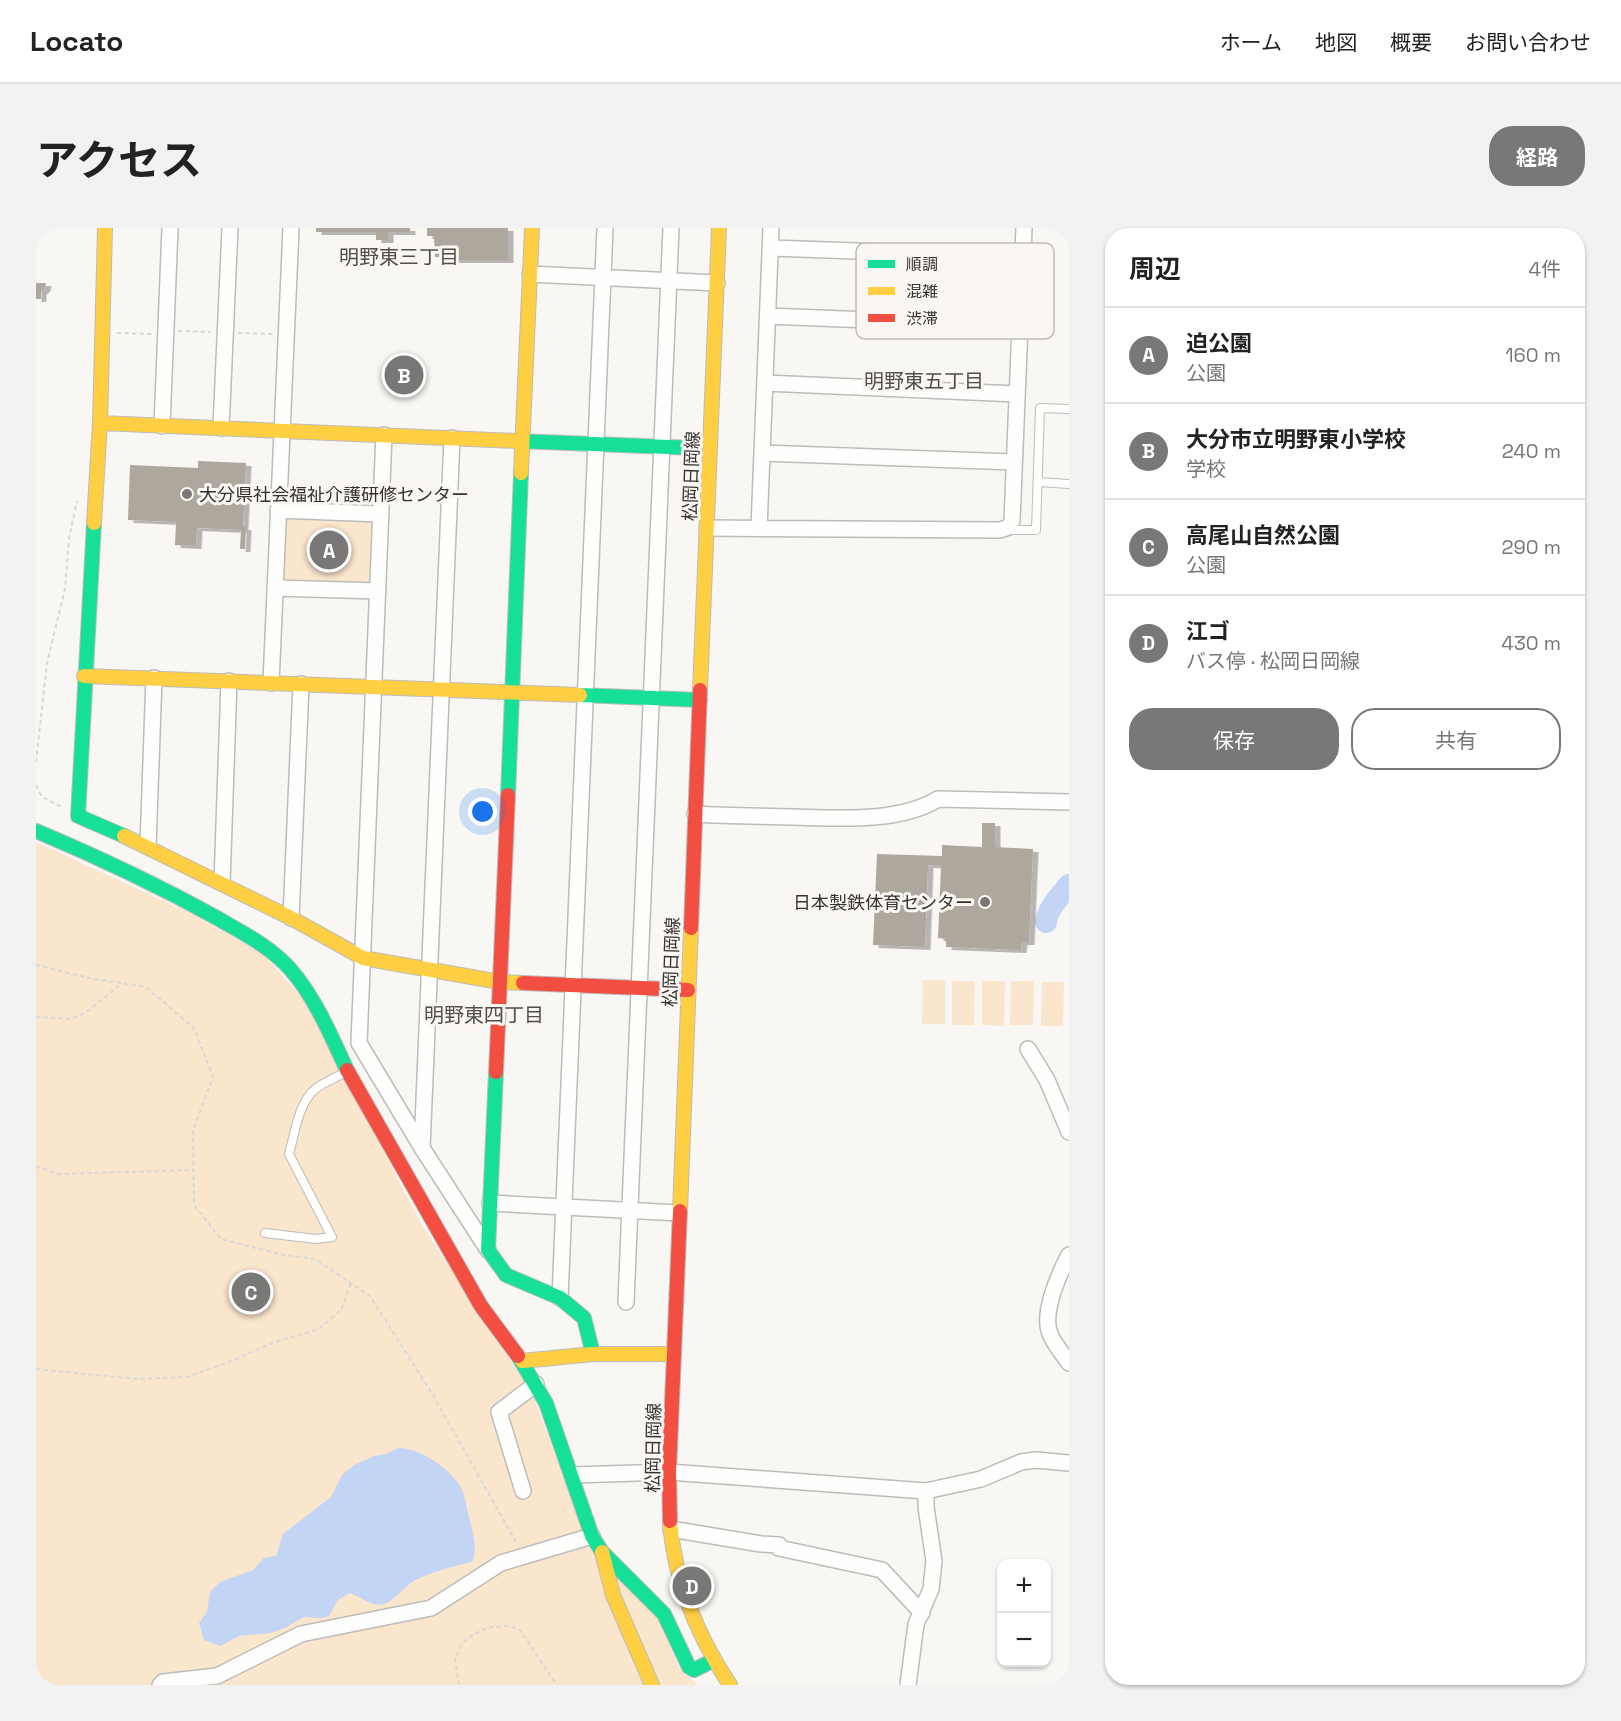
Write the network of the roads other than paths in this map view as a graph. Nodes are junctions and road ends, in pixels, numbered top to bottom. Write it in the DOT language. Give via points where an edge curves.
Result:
graph roads {
  1 [pos="105,228"];
  2 [pos="170,228"];
  3 [pos="230,228"];
  4 [pos="291,228"];
  5 [pos="531,228"];
  6 [pos="605,228"];
  7 [pos="671,228"];
  8 [pos="719,228"];
  9 [pos="771,228"];
  10 [pos="1024,228"];
  11 [pos="1023,243"];
  12 [pos="771,248"];
  13 [pos="856,251"];
  14 [pos="530,274"];
  15 [pos="603,278"];
  16 [pos="669,281"];
  17 [pos="717,283"];
  18 [pos="768,316"];
  19 [pos="856,319"];
  20 [pos="1019,339"];
  21 [pos="765,383"];
  22 [pos="1017,394"];
  23 [pos="1069,409"];
  24 [pos="100,423"];
  25 [pos="162,426"];
  26 [pos="221,428"];
  27 [pos="282,431"];
  28 [pos="384,435"];
  29 [pos="452,438"];
  30 [pos="523,441"];
  31 [pos="596,444"];
  32 [pos="662,447"];
  33 [pos="695,448"];
  34 [pos="762,453"];
  35 [pos="1014,462"];
  36 [pos="1038,482"];
  37 [pos="1069,484"];
  38 [pos="278,510"];
  39 [pos="381,514"];
  40 [pos="707,528"];
  41 [pos="759,528"];
  42 [pos="1000,530"];
  43 [pos="275,588"];
  44 [pos="378,591"];
  45 [pos="84,675"];
  46 [pos="154,678"];
  47 [pos="229,681"];
  48 [pos="271,683"];
  49 [pos="301,684"];
  50 [pos="374,687"];
  51 [pos="441,690"];
  52 [pos="512,693"];
  53 [pos="585,696"];
  54 [pos="651,698"];
  55 [pos="700,700"];
  56 [pos="1069,802"];
  57 [pos="695,814"];
  58 [pos="36,831"];
  59 [pos="148,846"];
  60 [pos="222,883"];
  61 [pos="291,918"];
  62 [pos="363,958"];
  63 [pos="429,970"];
  64 [pos="500,982"];
  65 [pos="573,986"];
  66 [pos="639,988"];
  67 [pos="688,990"];
  68 [pos="1028,1048"];
  69 [pos="348,1071"];
  70 [pos="1069,1132"];
  71 [pos="422,1148"];
  72 [pos="490,1203"];
  73 [pos="564,1207"];
  74 [pos="630,1210"];
  75 [pos="679,1213"];
  76 [pos="265,1233"];
  77 [pos="488,1250"];
  78 [pos="1069,1255"];
  79 [pos="560,1298"];
  80 [pos="626,1302"];
  81 [pos="593,1354"];
  82 [pos="674,1354"];
  83 [pos="522,1361"];
  84 [pos="1069,1363"];
  85 [pos="536,1384"];
  86 [pos="1069,1462"];
  87 [pos="669,1472"];
  88 [pos="572,1475"];
  89 [pos="523,1491"];
  90 [pos="926,1491"];
  91 [pos="671,1529"];
  92 [pos="592,1536"];
  93 [pos="602,1552"];
  94 [pos="922,1613"];
  95 [pos="714,1660"];
  96 [pos="160,1685"];
  97 [pos="652,1685"];
  98 [pos="730,1685"];
  99 [pos="908,1685"];
  1 -- 24 [label="street"];
  2 -- 25 [label="street"];
  3 -- 26 [label="street"];
  4 -- 27 [label="street"];
  5 -- 14 [label="street"];
  6 -- 15 [label="street"];
  7 -- 16 [label="street"];
  8 -- 17 [label="street, 松岡日岡線"];
  9 -- 12 [label="street"];
  10 -- 11 [label="street"];
  12 -- 13 [label="street"];
  12 -- 18 [label="street"];
  14 -- 15 [label="street"];
  14 -- 30 [label="street"];
  15 -- 16 [label="street"];
  15 -- 31 [label="street"];
  16 -- 17 [label="street"];
  16 -- 32 [label="street"];
  17 -- 40 [label="street, 松岡日岡線"];
  18 -- 19 [label="street"];
  18 -- 21 [label="street"];
  20 -- 22 [label="street"];
  21 -- 22 [label="street"];
  21 -- 34 [label="street"];
  22 -- 35 [label="street"];
  23 -- 36 [label="lane" via="1041,408"];
  24 -- 25 [label="street"];
  24 -- 45 [label="street"];
  25 -- 26 [label="street"];
  26 -- 27 [label="street"];
  27 -- 28 [label="street"];
  27 -- 38 [label="street"];
  28 -- 29 [label="street"];
  28 -- 39 [label="street"];
  29 -- 30 [label="street"];
  29 -- 51 [label="street"];
  30 -- 31 [label="street"];
  30 -- 52 [label="street"];
  31 -- 32 [label="street"];
  31 -- 53 [label="street"];
  32 -- 33 [label="street"];
  32 -- 54 [label="street"];
  34 -- 35 [label="street"];
  34 -- 41 [label="street"];
  35 -- 42 [label="street" via="1012,521"];
  36 -- 37 [label="lane"];
  36 -- 42 [label="lane" via="1036,530"];
  38 -- 39 [label="street"];
  38 -- 43 [label="street"];
  39 -- 44 [label="street"];
  40 -- 41 [label="street"];
  40 -- 55 [label="street, 松岡日岡線"];
  41 -- 42 [label="street"];
  43 -- 44 [label="street"];
  43 -- 48 [label="street"];
  44 -- 50 [label="street"];
  45 -- 46 [label="street"];
  45 -- 59 [label="street" via="78,816"];
  46 -- 47 [label="street"];
  46 -- 59 [label="street"];
  47 -- 48 [label="street"];
  47 -- 60 [label="street"];
  48 -- 49 [label="street"];
  49 -- 50 [label="street"];
  49 -- 61 [label="street"];
  50 -- 51 [label="street"];
  50 -- 62 [label="street"];
  51 -- 52 [label="street"];
  51 -- 63 [label="street"];
  52 -- 53 [label="street"];
  52 -- 64 [label="street"];
  53 -- 54 [label="street"];
  53 -- 65 [label="street"];
  54 -- 55 [label="street"];
  54 -- 66 [label="street"];
  55 -- 57 [label="street, 松岡日岡線"];
  56 -- 57 [label="street" via="938,799 897,814 858,817"];
  57 -- 67 [label="street, 松岡日岡線"];
  58 -- 69 [label="street" via="184,900 264,945 291,970 315,1004"];
  59 -- 60 [label="street"];
  60 -- 61 [label="street"];
  61 -- 62 [label="street"];
  62 -- 63 [label="street"];
  62 -- 71 [label="street" via="359,1042"];
  63 -- 64 [label="street"];
  63 -- 71 [label="street"];
  64 -- 65 [label="street"];
  64 -- 72 [label="street"];
  65 -- 66 [label="street"];
  65 -- 73 [label="street"];
  66 -- 67 [label="street"];
  66 -- 74 [label="street"];
  67 -- 75 [label="street, 松岡日岡線"];
  68 -- 70 [label="street" via="1047,1080"];
  69 -- 76 [label="lane" via="309,1095 302,1106 289,1154 332,1237"];
  69 -- 83 [label="street" via="476,1298"];
  71 -- 77 [label="street"];
  72 -- 73 [label="street"];
  72 -- 77 [label="street"];
  73 -- 74 [label="street"];
  73 -- 79 [label="street"];
  74 -- 75 [label="street"];
  74 -- 80 [label="street"];
  75 -- 82 [label="street, 松岡日岡線"];
  77 -- 79 [label="street" via="506,1275"];
  78 -- 84 [label="street" via="1057,1279 1048,1325"];
  79 -- 81 [label="street" via="584,1318"];
  81 -- 82 [label="street"];
  81 -- 83 [label="street"];
  82 -- 87 [label="street, 松岡日岡線"];
  83 -- 85 [label="street"];
  85 -- 88 [label="street"];
  85 -- 89 [label="street" via="499,1412"];
  86 -- 90 [label="street" via="1021,1462 981,1479"];
  87 -- 88 [label="street"];
  87 -- 90 [label="street"];
  87 -- 91 [label="street, 松岡日岡線"];
  88 -- 92 [label="street"];
  90 -- 94 [label="street" via="934,1561 931,1589"];
  91 -- 94 [label="street" via="778,1545 882,1570"];
  91 -- 95 [label="street, 松岡日岡線" via="683,1589"];
  92 -- 93 [label="street"];
  92 -- 96 [label="street" via="501,1563 431,1608 301,1635 217,1676"];
  93 -- 95 [label="street" via="664,1614 689,1667 694,1670"];
  93 -- 97 [label="street" via="613,1594"];
  94 -- 99 [label="street" via="916,1624"];
  95 -- 98 [label="street, 松岡日岡線"];
}
